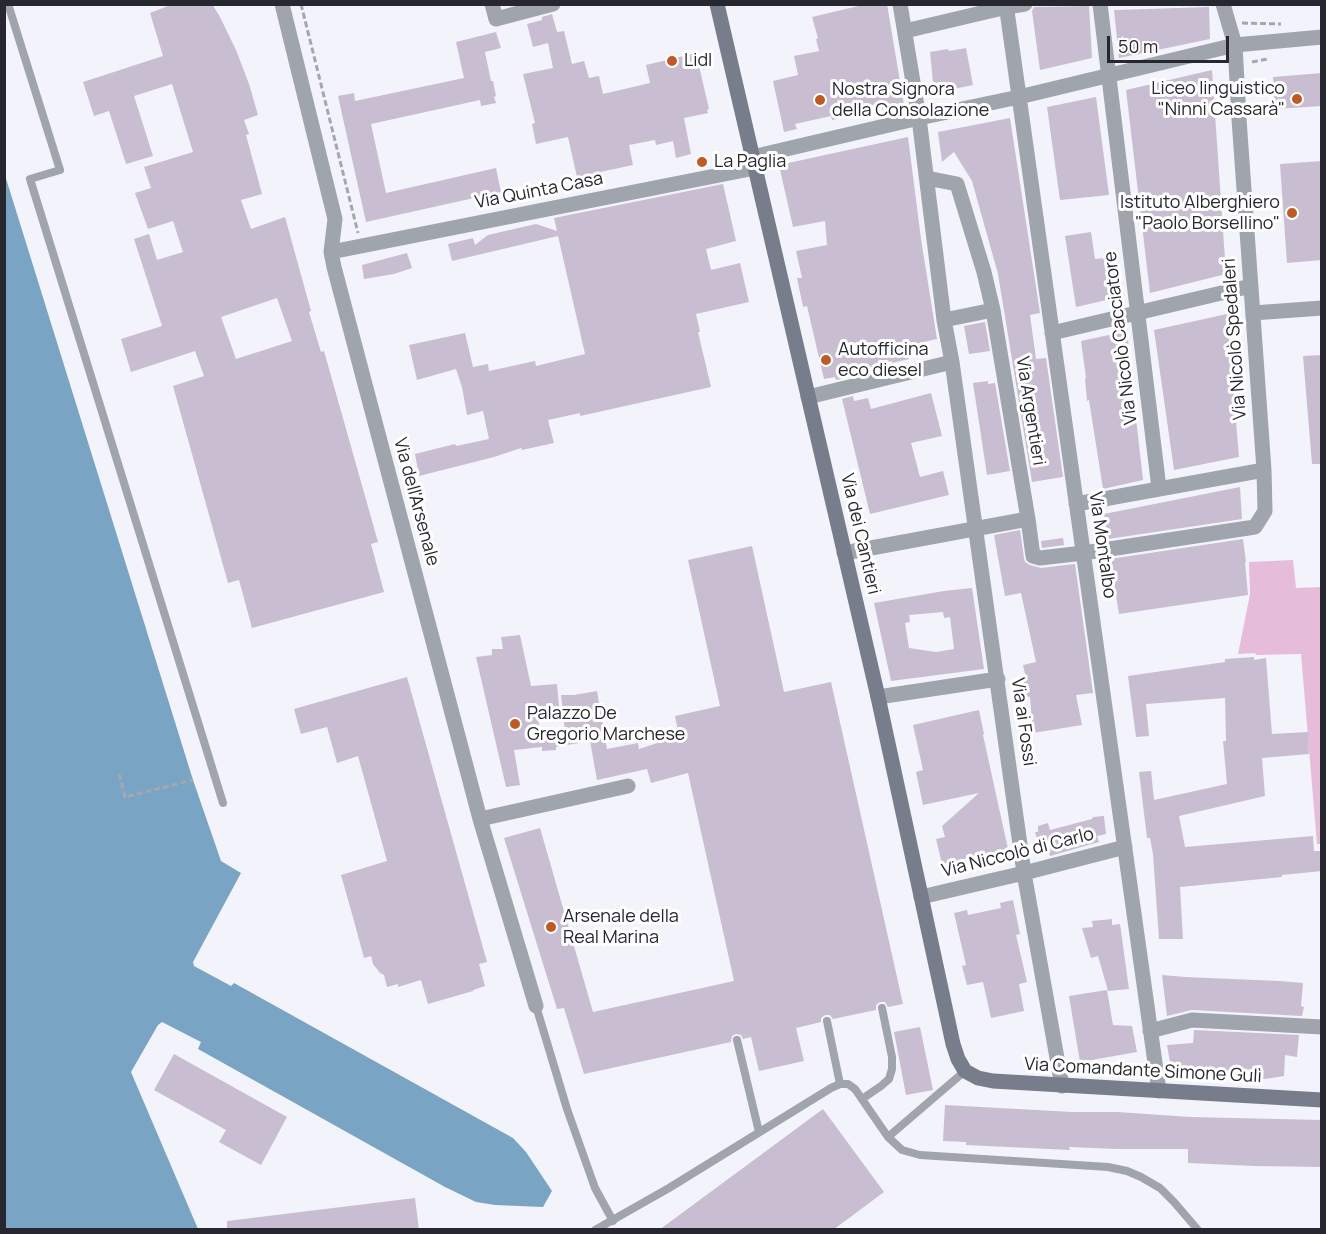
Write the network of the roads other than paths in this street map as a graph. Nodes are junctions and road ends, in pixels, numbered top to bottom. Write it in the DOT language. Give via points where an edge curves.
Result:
graph roads {
  1 [pos="8,4"];
  2 [pos="282,4"];
  3 [pos="554,4"];
  4 [pos="717,4"];
  5 [pos="900,4"];
  6 [pos="1025,4"];
  7 [pos="1100,4"];
  8 [pos="1224,4"];
  9 [pos="1006,6"];
  10 [pos="494,12"];
  11 [pos="904,31"];
  12 [pos="1322,37"];
  13 [pos="1235,45"];
  14 [pos="1109,75"];
  15 [pos="1019,98"];
  16 [pos="919,118"];
  17 [pos="753,162"];
  18 [pos="927,178"];
  19 [pos="331,252"];
  20 [pos="1251,286"];
  21 [pos="1322,308"];
  22 [pos="993,310"];
  23 [pos="1253,313"];
  24 [pos="1138,314"];
  25 [pos="944,320"];
  26 [pos="1052,333"];
  27 [pos="952,362"];
  28 [pos="808,397"];
  29 [pos="1264,470"];
  30 [pos="1159,488"];
  31 [pos="1076,504"];
  32 [pos="1028,519"];
  33 [pos="974,528"];
  34 [pos="844,553"];
  35 [pos="1083,554"];
  36 [pos="998,679"];
  37 [pos="878,697"];
  38 [pos="628,786"];
  39 [pos="223,803"];
  40 [pos="480,819"];
  41 [pos="1125,847"];
  42 [pos="1024,873"];
  43 [pos="921,897"];
  44 [pos="536,1006"];
  45 [pos="882,1008"];
  46 [pos="826,1021"];
  47 [pos="1322,1027"];
  48 [pos="1150,1031"];
  49 [pos="736,1040"];
  50 [pos="965,1071"];
  51 [pos="840,1084"];
  52 [pos="1062,1086"];
  53 [pos="1159,1091"];
  54 [pos="862,1099"];
  55 [pos="1322,1100"];
  56 [pos="759,1132"];
  57 [pos="888,1137"];
  58 [pos="613,1221"];
  59 [pos="595,1230"];
  60 [pos="1198,1230"];
  1 -- 39 [label="lane" via="60,170 30,179"];
  2 -- 19 [label="street, Via dell'Arsenale" via="335,219"];
  3 -- 10 [label="street"];
  4 -- 17 [label="main road, Via dei Cantieri"];
  5 -- 11 [label="street, Via ai Fossi"];
  6 -- 9 [label="street"];
  7 -- 14 [label="street, Via Nicolò Cacciatore"];
  8 -- 13 [label="street, Via Nicolò Spedaleri"];
  9 -- 11 [label="street"];
  9 -- 15 [label="street, Via Montalbo"];
  11 -- 16 [label="street, Via ai Fossi"];
  12 -- 13 [label="street, Via Quinta Casa"];
  13 -- 14 [label="street, Via Quinta Casa"];
  13 -- 20 [label="street, Via Nicolò Spedaleri"];
  14 -- 15 [label="street, Via Quinta Casa"];
  14 -- 24 [label="street, Via Nicolò Cacciatore"];
  15 -- 16 [label="street, Via Quinta Casa"];
  15 -- 26 [label="street, Via Montalbo"];
  16 -- 17 [label="street, Via Quinta Casa"];
  16 -- 18 [label="street, Via ai Fossi"];
  17 -- 19 [label="street, Via Quinta Casa"];
  17 -- 28 [label="main road, Via dei Cantieri"];
  18 -- 22 [label="street, Via Argentieri" via="957,184"];
  18 -- 25 [label="street, Via ai Fossi"];
  19 -- 40 [label="street, Via dell'Arsenale"];
  20 -- 23 [label="street, Via Nicolò Spedaleri"];
  20 -- 24 [label="street"];
  21 -- 23 [label="street"];
  22 -- 25 [label="street"];
  22 -- 32 [label="street, Via Argentieri"];
  23 -- 29 [label="street, Via Nicolò Spedaleri"];
  24 -- 26 [label="street"];
  24 -- 30 [label="street, Via Nicolò Cacciatore"];
  25 -- 27 [label="street, Via ai Fossi"];
  26 -- 31 [label="street, Via Montalbo"];
  27 -- 28 [label="street"];
  27 -- 33 [label="street, Via ai Fossi"];
  28 -- 34 [label="main road, Via dei Cantieri"];
  29 -- 30 [label="street"];
  29 -- 35 [label="street, Via Nicolò Spedaleri" via="1265,511 1255,527"];
  30 -- 31 [label="street"];
  31 -- 35 [label="street, Via Montalbo"];
  32 -- 33 [label="street"];
  32 -- 35 [label="street, Via Argentieri" via="1033,556"];
  33 -- 34 [label="street"];
  33 -- 36 [label="street, Via ai Fossi"];
  34 -- 37 [label="main road, Via dei Cantieri"];
  35 -- 41 [label="street, Via Montalbo"];
  36 -- 37 [label="street"];
  36 -- 42 [label="street, Via ai Fossi"];
  37 -- 43 [label="main road, Via dei Cantieri"];
  38 -- 40 [label="street"];
  40 -- 44 [label="street, Via dell'Arsenale"];
  41 -- 42 [label="street, Via Niccolò di Carlo"];
  41 -- 48 [label="street, Via Montalbo"];
  42 -- 43 [label="street, Via Niccolò di Carlo"];
  42 -- 52 [label="street, Via ai Fossi"];
  43 -- 50 [label="main road, Via dei Cantieri" via="953,1044"];
  44 -- 58 [label="lane" via="595,1188"];
  45 -- 54 [label="lane" via="892,1069 889,1078"];
  46 -- 51 [label="lane"];
  47 -- 48 [label="street" via="1192,1020"];
  48 -- 53 [label="street, Via Montalbo"];
  49 -- 56 [label="lane"];
  50 -- 52 [label="main road, Via Comandante Simone Gulì" via="993,1081"];
  50 -- 57 [label="lane"];
  51 -- 54 [label="lane" via="848,1084"];
  51 -- 56 [label="lane"];
  52 -- 53 [label="main road, Via Comandante Simone Gulì"];
  53 -- 55 [label="main road, Via Comandante Simone Gulì"];
  54 -- 57 [label="lane"];
  56 -- 58 [label="lane"];
  57 -- 60 [label="lane" via="902,1150 920,1155 1127,1171 1160,1188"];
  58 -- 59 [label="lane"];
}
